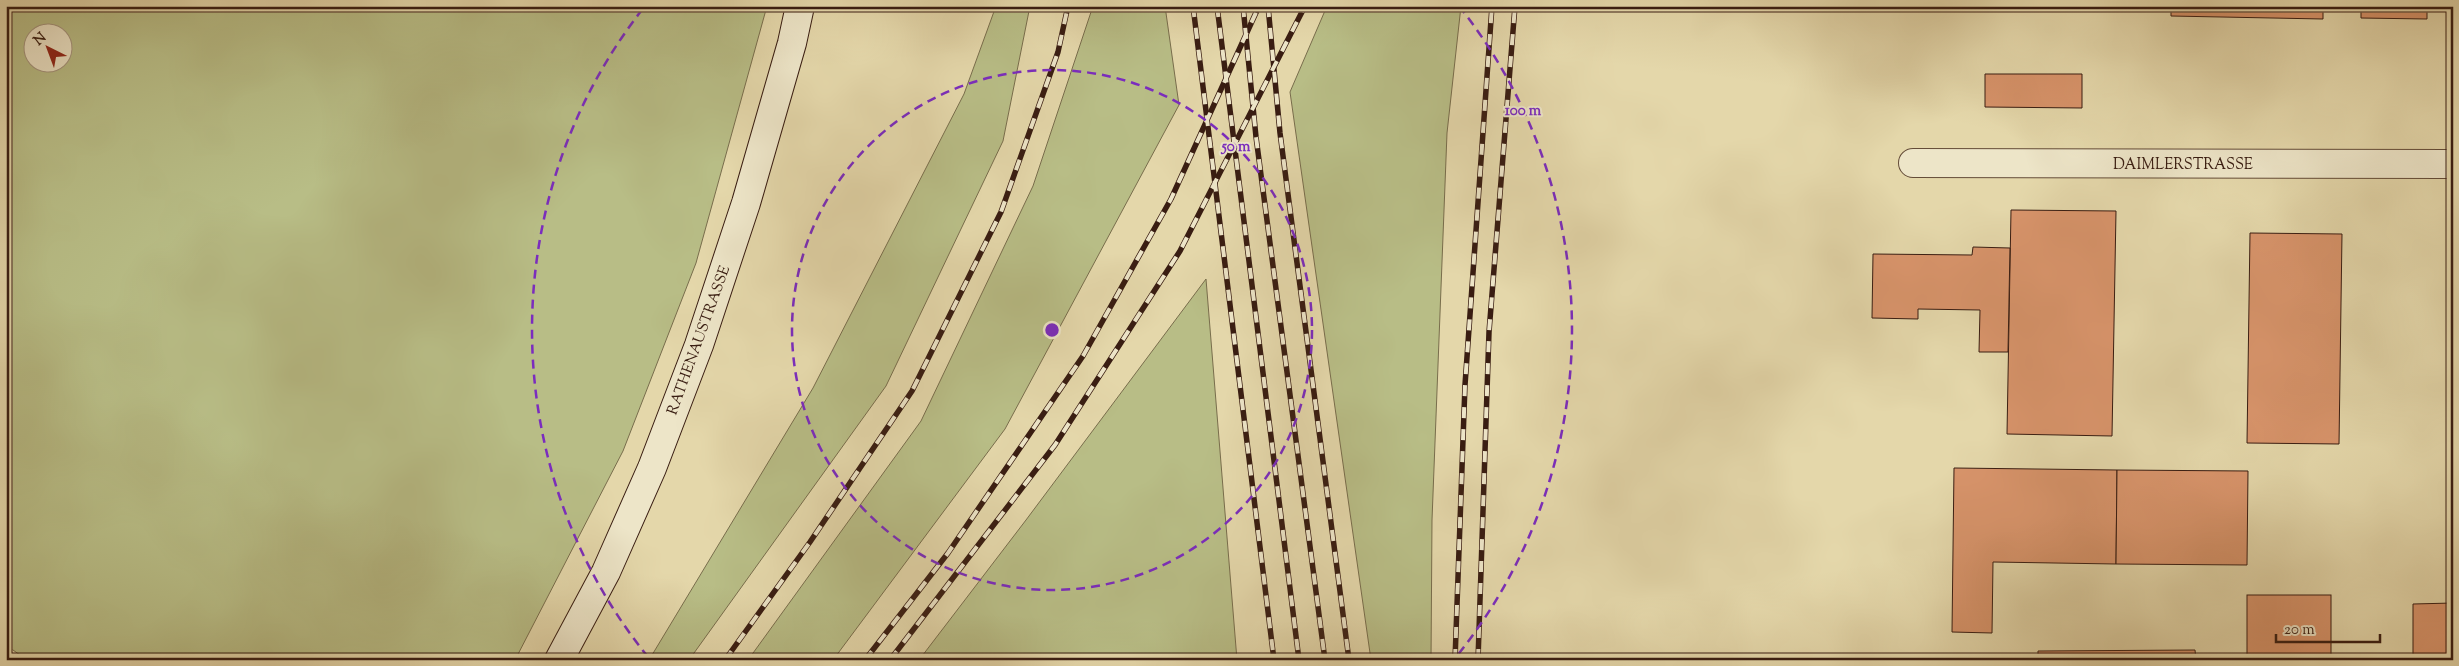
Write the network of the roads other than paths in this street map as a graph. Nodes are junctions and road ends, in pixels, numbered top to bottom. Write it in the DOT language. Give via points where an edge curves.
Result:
graph roads {
  1 [pos="800,6"];
  2 [pos="1913,163"];
  3 [pos="2453,164"];
  4 [pos="560,660"];
  1 -- 4 [label="street, RATHENAUSTRASSE" via="746,203 699,345 652,468 606,572"];
  2 -- 3 [label="street, DAIMLERSTRASSE"];
}
